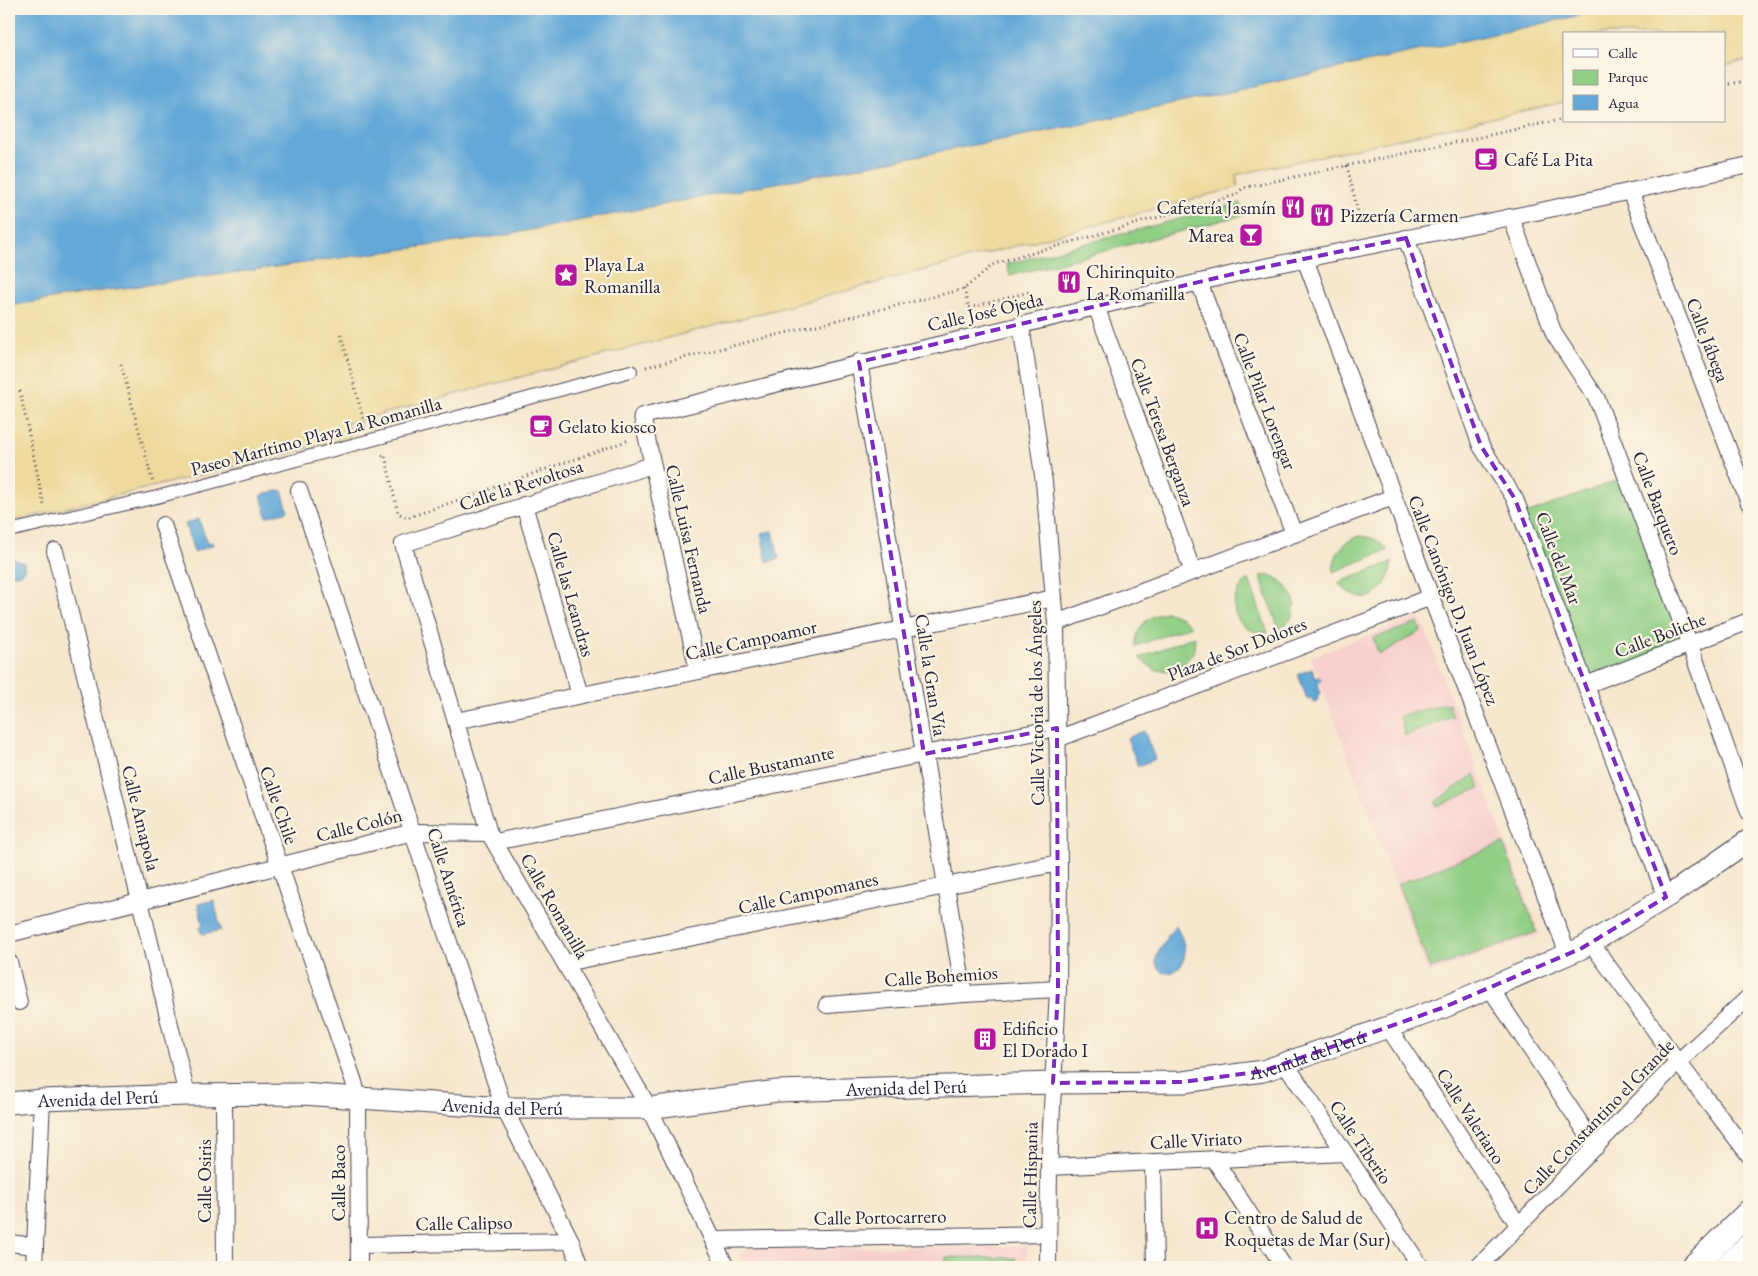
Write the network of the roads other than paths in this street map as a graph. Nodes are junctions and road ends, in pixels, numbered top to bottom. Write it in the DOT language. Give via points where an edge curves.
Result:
graph roads {
  1 [pos="1749,165"];
  2 [pos="1630,191"];
  3 [pos="1511,217"];
  4 [pos="1406,238"];
  5 [pos="1305,259"];
  6 [pos="1199,282"];
  7 [pos="1096,306"];
  8 [pos="1020,325"];
  9 [pos="859,362"];
  10 [pos="631,371"];
  11 [pos="642,416"];
  12 [pos="652,465"];
  13 [pos="299,490"];
  14 [pos="1394,497"];
  15 [pos="1749,502"];
  16 [pos="524,505"];
  17 [pos="163,525"];
  18 [pos="9,531"];
  19 [pos="1294,534"];
  20 [pos="403,544"];
  21 [pos="56,551"];
  22 [pos="1193,572"];
  23 [pos="1430,597"];
  24 [pos="1054,598"];
  25 [pos="1749,621"];
  26 [pos="1056,623"];
  27 [pos="903,629"];
  28 [pos="1690,645"];
  29 [pos="698,671"];
  30 [pos="1586,685"];
  31 [pos="580,695"];
  32 [pos="456,721"];
  33 [pos="1057,734"];
  34 [pos="924,754"];
  35 [pos="1749,812"];
  36 [pos="413,832"];
  37 [pos="492,838"];
  38 [pos="1749,840"];
  39 [pos="1059,863"];
  40 [pos="278,866"];
  41 [pos="946,885"];
  42 [pos="1666,897"];
  43 [pos="140,901"];
  44 [pos="9,934"];
  45 [pos="1591,942"];
  46 [pos="1568,954"];
  47 [pos="9,962"];
  48 [pos="565,963"];
  49 [pos="1490,988"];
  50 [pos="1058,989"];
  51 [pos="964,994"];
  52 [pos="1749,997"];
  53 [pos="19,1002"];
  54 [pos="827,1005"];
  55 [pos="1388,1027"];
  56 [pos="1678,1062"];
  57 [pos="1285,1063"];
  58 [pos="1053,1083"];
  59 [pos="187,1095"];
  60 [pos="224,1095"];
  61 [pos="358,1099"];
  62 [pos="42,1100"];
  63 [pos="9,1103"];
  64 [pos="504,1108"];
  65 [pos="649,1108"];
  66 [pos="1596,1147"];
  67 [pos="1345,1153"];
  68 [pos="1749,1155"];
  69 [pos="1214,1159"];
  70 [pos="1153,1162"];
  71 [pos="1049,1167"];
  72 [pos="1749,1212"];
  73 [pos="1520,1226"];
  74 [pos="1048,1234"];
  75 [pos="713,1240"];
  76 [pos="571,1241"];
  77 [pos="9,1243"];
  78 [pos="359,1245"];
  79 [pos="35,1246"];
  80 [pos="1749,1246"];
  81 [pos="34,1267"];
  82 [pos="225,1267"];
  83 [pos="359,1267"];
  84 [pos="580,1267"];
  85 [pos="726,1267"];
  86 [pos="1048,1267"];
  87 [pos="1155,1267"];
  88 [pos="1284,1267"];
  89 [pos="1421,1267"];
  90 [pos="1478,1267"];
  91 [pos="1693,1267"];
  92 [pos="1727,1267"];
  1 -- 2 [label="street, Calle José Ojeda"];
  2 -- 3 [label="street, Calle José Ojeda"];
  2 -- 15 [label="street, Calle Jábega"];
  3 -- 4 [label="street, Calle José Ojeda"];
  3 -- 28 [label="street, Calle Barquero" via="1554,334 1597,399"];
  4 -- 5 [label="street, Calle José Ojeda"];
  4 -- 30 [label="street, Calle del Mar" via="1481,446 1515,499"];
  5 -- 6 [label="street, Calle José Ojeda"];
  5 -- 14 [label="street, Calle Canónigo D. Juan López"];
  6 -- 7 [label="street, Calle José Ojeda"];
  6 -- 19 [label="street, Calle Pilar Lorengar"];
  7 -- 8 [label="street, Calle José Ojeda"];
  7 -- 22 [label="street, Calle Teresa Berganza"];
  8 -- 9 [label="street, Calle José Ojeda"];
  8 -- 24 [label="street, Calle Victoria de los Ángeles" via="1044,482"];
  9 -- 11 [label="street, Calle José Ojeda"];
  9 -- 27 [label="street, Calle la Gran Vía"];
  10 -- 18 [label="street, Paseo Marítimo Playa La Romanilla" via="157,497"];
  11 -- 12 [label="street, Calle Luisa Fernanda"];
  12 -- 16 [label="street, Calle la Revoltosa"];
  12 -- 29 [label="street, Calle Luisa Fernanda"];
  13 -- 36 [label="street, Calle América"];
  14 -- 19 [label="street"];
  14 -- 23 [label="street, Calle Canónigo D. Juan López"];
  16 -- 20 [label="street, Calle la Revoltosa"];
  16 -- 31 [label="street, Calle las Leandras"];
  17 -- 40 [label="street, Calle Chile"];
  19 -- 22 [label="street"];
  20 -- 32 [label="street, Calle Romanilla"];
  21 -- 43 [label="street, Calle Amapola"];
  22 -- 26 [label="street"];
  23 -- 33 [label="street, Plaza de Sor Dolores"];
  23 -- 46 [label="street, Calle Canónigo D. Juan López"];
  24 -- 26 [label="street, Calle Victoria de los Ángeles"];
  24 -- 27 [label="street, Calle Campoamor"];
  25 -- 28 [label="street, Calle Boliche"];
  26 -- 33 [label="street, Calle Victoria de los Ángeles"];
  27 -- 29 [label="street, Calle Campoamor"];
  27 -- 34 [label="street, Calle la Gran Vía"];
  28 -- 30 [label="street, Calle Boliche"];
  28 -- 35 [label="street, Calle Barquero"];
  29 -- 31 [label="street, Calle Campoamor"];
  30 -- 42 [label="street, Calle del Mar"];
  31 -- 32 [label="street, Calle Campoamor"];
  32 -- 37 [label="street, Calle Romanilla"];
  33 -- 34 [label="street, Calle Bustamante"];
  33 -- 39 [label="street, Calle Victoria de los Ángeles"];
  34 -- 37 [label="street, Calle Bustamante"];
  34 -- 41 [label="street, Calle la Gran Vía"];
  36 -- 37 [label="street, Calle Colón"];
  36 -- 40 [label="street, Calle Colón"];
  36 -- 64 [label="street, Calle América"];
  37 -- 48 [label="street, Calle Romanilla"];
  38 -- 42 [label="street, Avenida del Perú"];
  39 -- 41 [label="street, Calle Campomanes"];
  39 -- 50 [label="street, Calle Victoria de los Ángeles"];
  40 -- 43 [label="street, Calle Colón"];
  40 -- 61 [label="street, Calle Chile"];
  41 -- 48 [label="street, Calle Campomanes"];
  41 -- 51 [label="street, Calle la Gran Vía"];
  42 -- 45 [label="street, Avenida del Perú"];
  43 -- 44 [label="street, Calle Colón"];
  43 -- 59 [label="street, Calle Amapola"];
  45 -- 46 [label="street, Avenida del Perú"];
  45 -- 56 [label="street"];
  46 -- 49 [label="street, Avenida del Perú"];
  47 -- 53 [label="street"];
  48 -- 65 [label="street, Calle Romanilla"];
  49 -- 55 [label="street, Avenida del Perú"];
  49 -- 66 [label="street"];
  50 -- 51 [label="street, Calle Bohemios"];
  50 -- 58 [label="street, Calle Victoria de los Ángeles"];
  51 -- 54 [label="street, Calle Bohemios"];
  52 -- 56 [label="street, Calle Constantino el Grande"];
  55 -- 57 [label="street, Avenida del Perú"];
  55 -- 73 [label="street, Calle Valeriano"];
  56 -- 66 [label="street, Calle Constantino el Grande"];
  56 -- 68 [label="street"];
  57 -- 58 [label="street, Avenida del Perú" via="1263,1071 1183,1082"];
  57 -- 67 [label="street, Calle Tiberio"];
  58 -- 65 [label="street, Avenida del Perú" via="777,1091"];
  58 -- 71 [label="street, Calle Hispania"];
  59 -- 60 [label="street, Avenida del Perú"];
  59 -- 62 [label="street, Avenida del Perú"];
  60 -- 61 [label="street, Avenida del Perú" via="302,1094"];
  60 -- 82 [label="street, Calle Osiris"];
  61 -- 64 [label="street, Avenida del Perú"];
  61 -- 78 [label="street, Calle Baco"];
  62 -- 63 [label="street, Avenida del Perú"];
  62 -- 79 [label="street"];
  64 -- 65 [label="street, Avenida del Perú"];
  64 -- 76 [label="street, Calle América"];
  65 -- 75 [label="street, Calle Romanilla"];
  66 -- 73 [label="street, Calle Constantino el Grande"];
  67 -- 69 [label="street, Calle Viriato"];
  67 -- 89 [label="street, Calle Tiberio"];
  69 -- 70 [label="street, Calle Viriato"];
  69 -- 88 [label="street"];
  70 -- 71 [label="street, Calle Viriato"];
  70 -- 87 [label="street"];
  71 -- 74 [label="street, Calle Hispania"];
  72 -- 91 [label="main road"];
  73 -- 90 [label="street, Calle Constantino el Grande"];
  74 -- 75 [label="street, Calle Portocarrero"];
  74 -- 86 [label="street, Calle Hispania"];
  75 -- 85 [label="street, Calle Romanilla"];
  76 -- 78 [label="street, Calle Calipso"];
  76 -- 84 [label="street, Calle América"];
  77 -- 79 [label="street"];
  78 -- 83 [label="street, Calle Baco"];
  79 -- 81 [label="street"];
  80 -- 92 [label="main road"];
}
